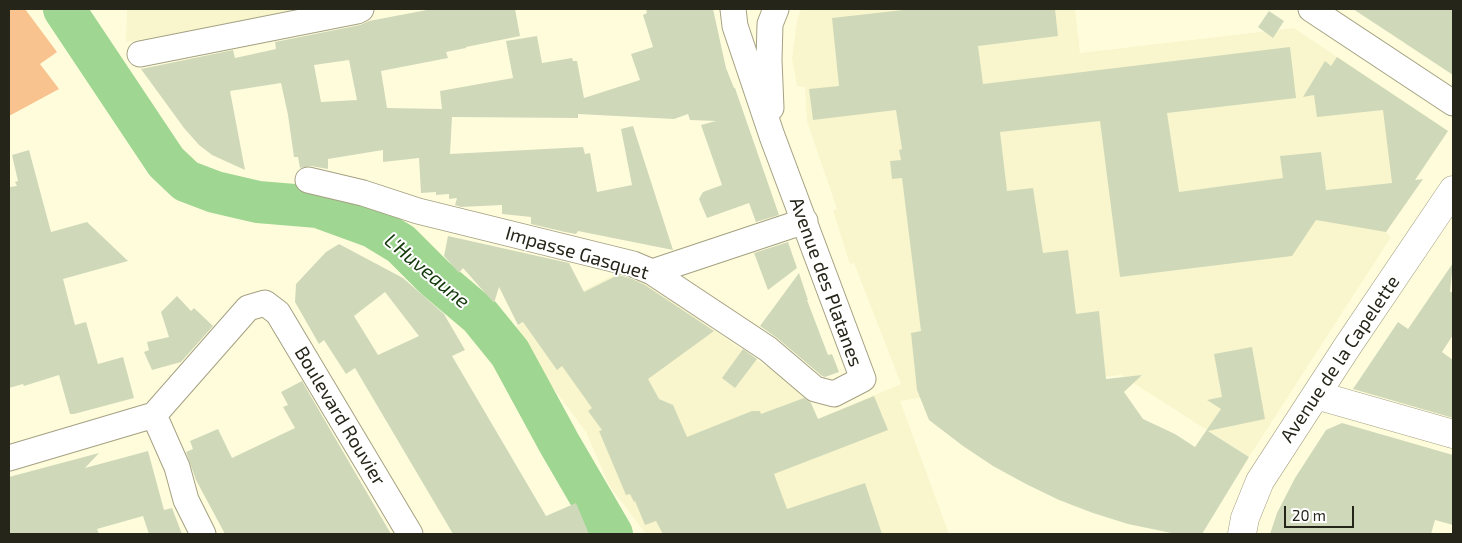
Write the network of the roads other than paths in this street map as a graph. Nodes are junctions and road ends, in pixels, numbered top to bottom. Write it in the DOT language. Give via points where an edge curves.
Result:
graph roads {
  1 [pos="361,9"];
  2 [pos="733,9"];
  3 [pos="776,9"];
  4 [pos="1311,9"];
  5 [pos="140,54"];
  6 [pos="1453,103"];
  7 [pos="772,136"];
  8 [pos="308,180"];
  9 [pos="1453,190"];
  10 [pos="805,221"];
  11 [pos="652,272"];
  12 [pos="816,389"];
  13 [pos="1316,395"];
  14 [pos="154,415"];
  15 [pos="1453,434"];
  16 [pos="9,458"];
  17 [pos="203,534"];
  18 [pos="410,534"];
  19 [pos="1242,534"];
  1 -- 5 [label="street"];
  2 -- 7 [label="street, Avenue des Platanes" via="735,26"];
  3 -- 7 [label="street, Avenue des Platanes" via="770,24"];
  4 -- 6 [label="street"];
  7 -- 10 [label="street, Avenue des Platanes"];
  8 -- 11 [label="street, Impasse Gasquet" via="633,264"];
  9 -- 13 [label="street, Avenue de la Capelette"];
  10 -- 11 [label="street"];
  10 -- 12 [label="street, Avenue des Platanes" via="862,380 834,394"];
  11 -- 12 [label="street, Impasse Gasquet" via="768,349"];
  13 -- 15 [label="street"];
  13 -- 19 [label="street, Avenue de la Capelette" via="1260,481"];
  14 -- 16 [label="street"];
  14 -- 17 [label="street" via="177,467 186,500"];
  14 -- 18 [label="street, Boulevard Rouvier" via="248,308 265,303 278,313"];
}
